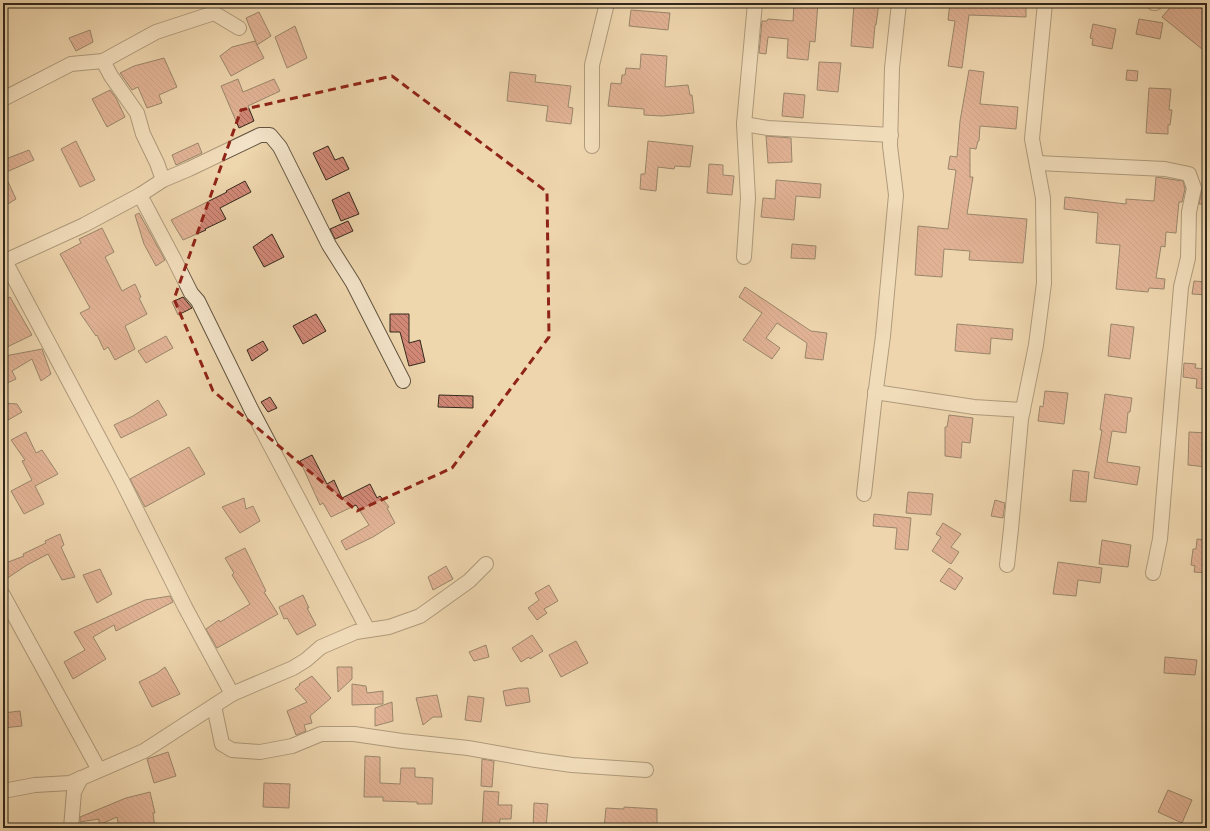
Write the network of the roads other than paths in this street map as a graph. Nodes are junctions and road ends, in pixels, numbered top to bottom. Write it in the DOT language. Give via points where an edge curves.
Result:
graph roads {
  1 [pos="607,3"];
  2 [pos="755,3"];
  3 [pos="900,3"];
  4 [pos="1045,3"];
  5 [pos="239,28"];
  6 [pos="103,61"];
  7 [pos="3,99"];
  8 [pos="744,124"];
  9 [pos="891,135"];
  10 [pos="592,146"];
  11 [pos="1037,163"];
  12 [pos="163,180"];
  13 [pos="140,195"];
  14 [pos="744,257"];
  15 [pos="4,262"];
  16 [pos="403,381"];
  17 [pos="875,392"];
  18 [pos="1023,410"];
  19 [pos="864,494"];
  20 [pos="486,564"];
  21 [pos="1007,565"];
  22 [pos="1153,573"];
  23 [pos="3,595"];
  24 [pos="368,630"];
  25 [pos="232,694"];
  26 [pos="214,706"];
  27 [pos="99,770"];
  28 [pos="646,770"];
  29 [pos="70,788"];
  30 [pos="3,791"];
  31 [pos="71,828"];
  1 -- 10 [label="street" via="592,65"];
  2 -- 8 [label="street"];
  3 -- 9 [label="street" via="892,68"];
  4 -- 11 [label="street" via="1032,139"];
  5 -- 6 [label="street" via="214,13 156,32"];
  6 -- 7 [label="street" via="71,64"];
  6 -- 12 [label="street" via="137,113 143,134"];
  8 -- 9 [label="street" via="768,128"];
  8 -- 14 [label="street" via="748,198"];
  9 -- 17 [label="street" via="896,195 883,336"];
  11 -- 18 [label="street" via="1043,198 1044,284 1036,345"];
  11 -- 22 [label="street" via="1165,169 1189,174 1194,188 1189,212 1188,258 1181,287 1160,539"];
  12 -- 13 [label="street"];
  12 -- 16 [label="street" via="260,135 270,135 280,146 329,245 353,283"];
  13 -- 15 [label="street" via="84,225"];
  13 -- 24 [label="street" via="191,294 198,301 251,409"];
  15 -- 25 [label="street" via="121,479"];
  17 -- 18 [label="street" via="974,407"];
  17 -- 19 [label="street"];
  18 -- 21 [label="street"];
  20 -- 24 [label="street" via="469,581 420,616 389,627"];
  23 -- 27 [label="street"];
  24 -- 25 [label="street" via="339,638 321,647 293,668"];
  25 -- 26 [label="street"];
  26 -- 27 [label="street" via="144,751"];
  26 -- 28 [label="street" via="222,744 232,750 260,752 292,746 321,734 354,734 402,742 468,748 572,765"];
  27 -- 29 [label="street" via="82,778"];
  29 -- 30 [label="street" via="35,785"];
  29 -- 31 [label="street"];
}
